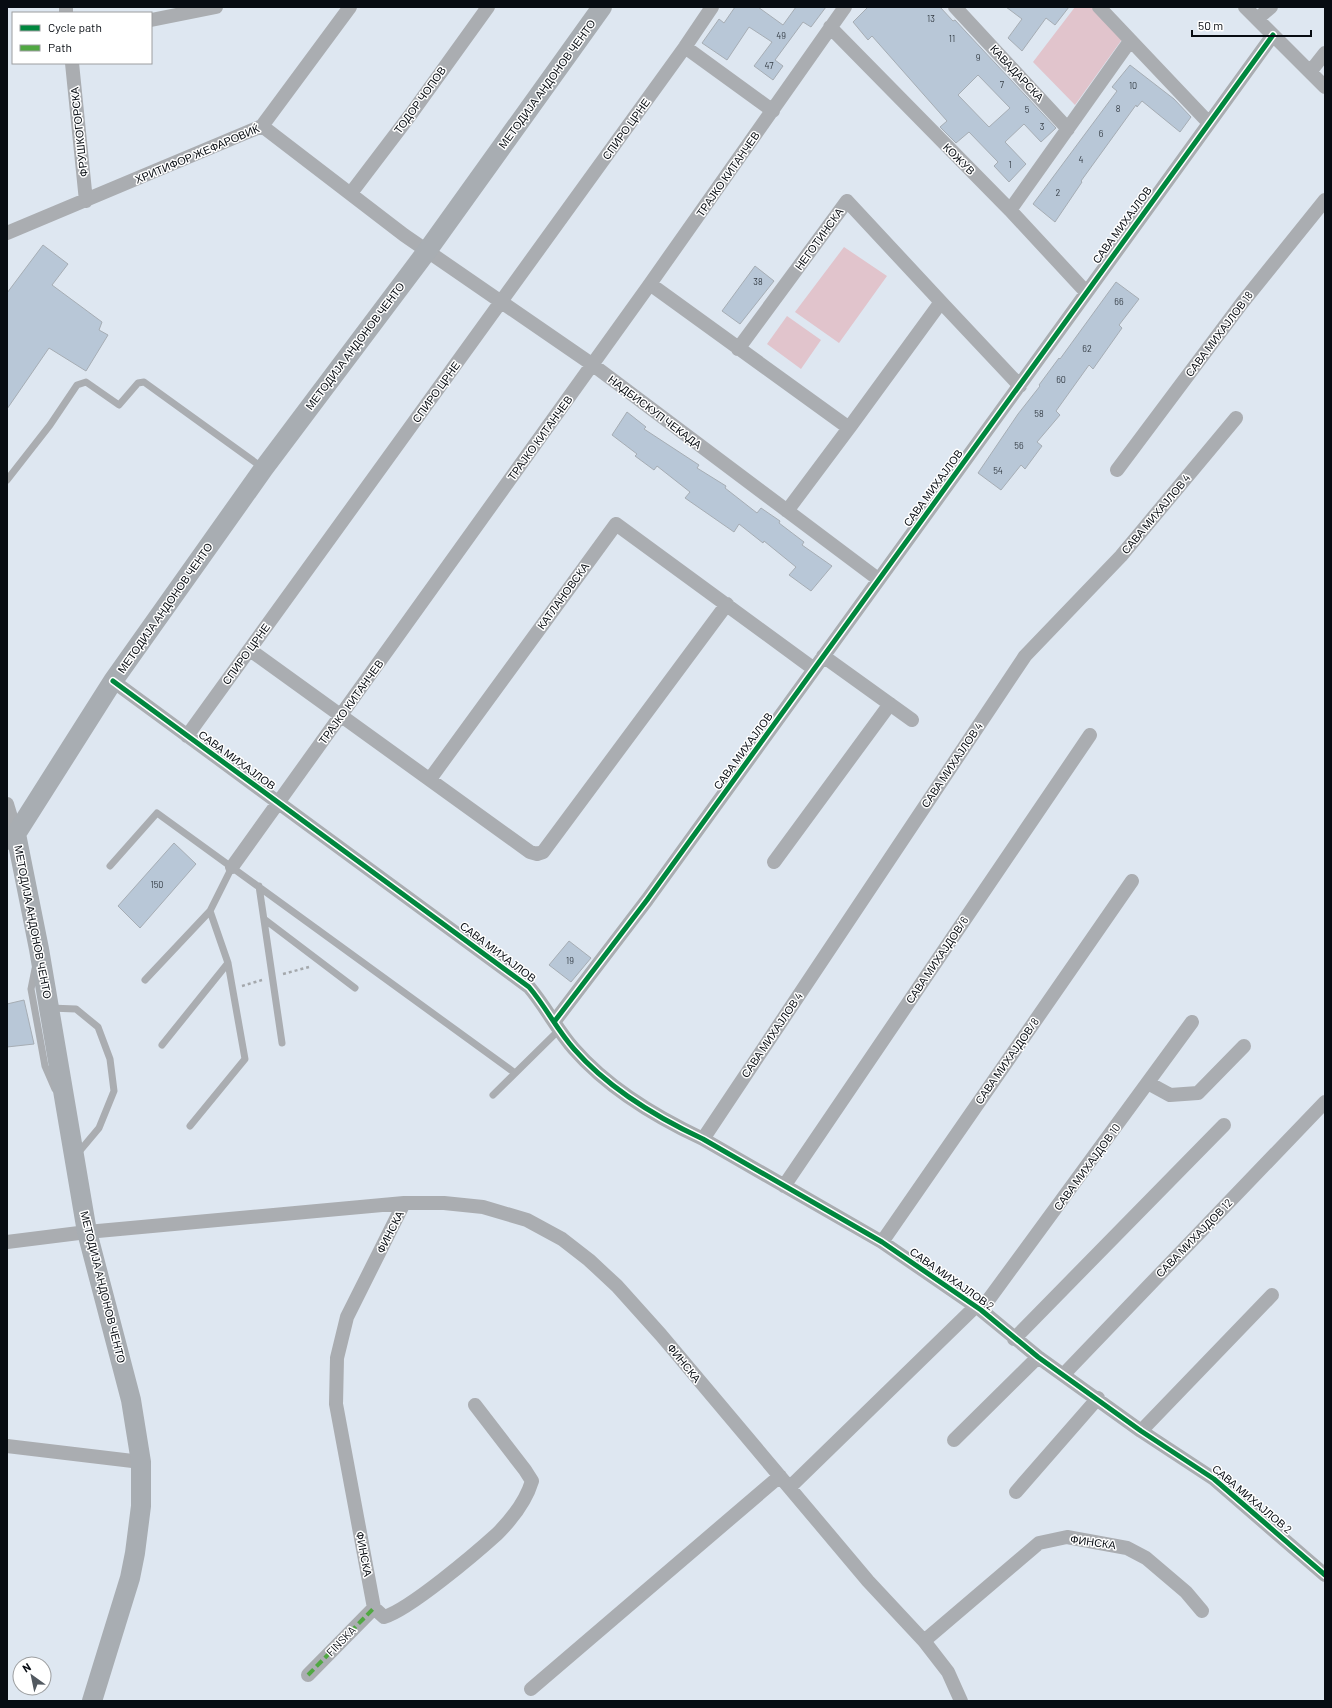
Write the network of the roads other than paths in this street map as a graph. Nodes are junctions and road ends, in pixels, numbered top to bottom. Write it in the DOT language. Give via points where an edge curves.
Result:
graph roads {
  1 [pos="216,7"];
  2 [pos="350,7"];
  3 [pos="488,7"];
  4 [pos="602,7"];
  5 [pos="712,7"];
  6 [pos="844,7"];
  7 [pos="955,7"];
  8 [pos="1099,7"];
  9 [pos="1245,7"];
  10 [pos="1271,7"];
  11 [pos="970,12"];
  12 [pos="1256,19"];
  13 [pos="152,20"];
  14 [pos="830,28"];
  15 [pos="1273,35"];
  16 [pos="1130,41"];
  17 [pos="685,47"];
  18 [pos="1325,53"];
  19 [pos="72,64"];
  20 [pos="1310,72"];
  21 [pos="1325,87"];
  22 [pos="773,111"];
  23 [pos="1208,122"];
  24 [pos="262,126"];
  25 [pos="1068,129"];
  26 [pos="351,193"];
  27 [pos="1325,200"];
  28 [pos="86,201"];
  29 [pos="1010,210"];
  30 [pos="7,233"];
  31 [pos="427,251"];
  32 [pos="650,284"];
  33 [pos="1086,292"];
  34 [pos="501,301"];
  35 [pos="941,302"];
  36 [pos="738,349"];
  37 [pos="593,365"];
  38 [pos="1020,386"];
  39 [pos="1236,418"];
  40 [pos="849,428"];
  41 [pos="264,468"];
  42 [pos="1117,470"];
  43 [pos="7,480"];
  44 [pos="787,511"];
  45 [pos="878,579"];
  46 [pos="727,604"];
  47 [pos="250,650"];
  48 [pos="823,656"];
  49 [pos="814,669"];
  50 [pos="114,681"];
  51 [pos="890,704"];
  52 [pos="341,717"];
  53 [pos="912,720"];
  54 [pos="1090,735"];
  55 [pos="187,736"];
  56 [pos="430,779"];
  57 [pos="278,801"];
  58 [pos="7,804"];
  59 [pos="12,839"];
  60 [pos="774,862"];
  61 [pos="110,866"];
  62 [pos="232,867"];
  63 [pos="1132,881"];
  64 [pos="259,886"];
  65 [pos="210,911"];
  66 [pos="264,920"];
  67 [pos="39,949"];
  68 [pos="228,963"];
  69 [pos="145,980"];
  70 [pos="355,988"];
  71 [pos="49,1008"];
  72 [pos="1192,1022"];
  73 [pos="556,1026"];
  74 [pos="282,1043"];
  75 [pos="162,1046"];
  76 [pos="1244,1046"];
  77 [pos="515,1072"];
  78 [pos="1148,1083"];
  79 [pos="493,1095"];
  80 [pos="1325,1102"];
  81 [pos="66,1113"];
  82 [pos="1224,1125"];
  83 [pos="190,1126"];
  84 [pos="703,1139"];
  85 [pos="75,1157"];
  86 [pos="784,1186"];
  87 [pos="404,1203"];
  88 [pos="87,1232"];
  89 [pos="7,1242"];
  90 [pos="882,1242"];
  91 [pos="1272,1295"];
  92 [pos="978,1309"];
  93 [pos="1014,1338"];
  94 [pos="1038,1357"];
  95 [pos="1064,1374"];
  96 [pos="1098,1398"];
  97 [pos="475,1406"];
  98 [pos="1141,1431"];
  99 [pos="954,1440"];
  100 [pos="7,1446"];
  101 [pos="141,1462"];
  102 [pos="780,1476"];
  103 [pos="790,1488"];
  104 [pos="1016,1492"];
  105 [pos="1325,1575"];
  106 [pos="374,1608"];
  107 [pos="1202,1610"];
  108 [pos="924,1641"];
  109 [pos="308,1675"];
  110 [pos="531,1689"];
  111 [pos="92,1701"];
  112 [pos="961,1701"];
  1 -- 13 [label="street"];
  2 -- 24 [label="street"];
  3 -- 26 [label="street, ТОДОР ЧОПОВ"];
  4 -- 31 [label="main road, МЕТОДИЈА АНДОНОВ ЧЕНТО"];
  5 -- 17 [label="street, СПИРО ЦРНЕ"];
  6 -- 14 [label="street, ТРАЈКО КИТАНЧЕВ"];
  7 -- 11 [label="street, КАВАДАРСКА"];
  8 -- 16 [label="street"];
  9 -- 12 [label="street"];
  10 -- 12 [label="street"];
  11 -- 25 [label="street, КАВАДАРСКА"];
  12 -- 15 [label="street"];
  14 -- 22 [label="street, ТРАЈКО КИТАНЧЕВ"];
  14 -- 29 [label="street, КОЖУВ"];
  15 -- 20 [label="street"];
  15 -- 23 [label="street, САВА МИХАЈЛОВ"];
  16 -- 23 [label="street"];
  16 -- 25 [label="street"];
  17 -- 22 [label="street"];
  17 -- 34 [label="street, СПИРО ЦРНЕ"];
  18 -- 20 [label="street"];
  19 -- 28 [label="street, ФРУШКОГОРСКА"];
  20 -- 21 [label="street"];
  22 -- 32 [label="street, ТРАЈКО КИТАНЧЕВ"];
  23 -- 33 [label="street, САВА МИХАЈЛОВ"];
  24 -- 26 [label="street, ХРИТИФОР ЖЕФАРОВИЌ"];
  24 -- 28 [label="street, ХРИТИФОР ЖЕФАРОВИЌ"];
  25 -- 29 [label="street"];
  26 -- 31 [label="street, ХРИТИФОР ЖЕФАРОВИЌ"];
  27 -- 42 [label="street, САВА МИХАЈЛОВ 18" via="1242,303"];
  28 -- 30 [label="street, ХРИТИФОР ЖЕФАРОВИЌ"];
  29 -- 33 [label="street, КОЖУВ"];
  31 -- 34 [label="street, НАДБИСКУП ЧЕКАДА"];
  31 -- 41 [label="main road, МЕТОДИЈА АНДОНОВ ЧЕНТО"];
  32 -- 36 [label="street"];
  32 -- 37 [label="street, ТРАЈКО КИТАНЧЕВ"];
  33 -- 38 [label="street, САВА МИХАЈЛОВ"];
  34 -- 37 [label="street, НАДБИСКУП ЧЕКАДА"];
  34 -- 47 [label="street, СПИРО ЦРНЕ"];
  35 -- 36 [label="street, НЕГОТИНСКА" via="847,201"];
  35 -- 38 [label="street, НЕГОТИНСКА"];
  35 -- 40 [label="street"];
  36 -- 40 [label="street"];
  37 -- 44 [label="street, НАДБИСКУП ЧЕКАДА"];
  37 -- 52 [label="street, ТРАЈКО КИТАНЧЕВ"];
  38 -- 45 [label="street, САВА МИХАЈЛОВ"];
  39 -- 84 [label="street, САВА МИХАЈЛОВ 4" via="1121,556 1025,656"];
  40 -- 44 [label="street"];
  41 -- 43 [label="lane" via="144,382 138,383 119,405 86,382 77,385"];
  41 -- 50 [label="main road, МЕТОДИЈА АНДОНОВ ЧЕНТО"];
  44 -- 45 [label="street, НАДБИСКУП ЧЕКАДА"];
  45 -- 48 [label="street, САВА МИХАЈЛОВ"];
  46 -- 49 [label="street, КАТЛАНОВСКА"];
  46 -- 56 [label="street" via="543,852 530,852"];
  46 -- 56 [label="street, КАТЛАНОВСКА" via="616,524"];
  47 -- 52 [label="street"];
  47 -- 55 [label="street, СПИРО ЦРНЕ"];
  48 -- 49 [label="street, САВА МИХАЈЛОВ"];
  48 -- 51 [label="street"];
  49 -- 73 [label="street, САВА МИХАЈЛОВ"];
  50 -- 55 [label="street, САВА МИХАЈЛОВ"];
  50 -- 59 [label="main road, МЕТОДИЈА АНДОНОВ ЧЕНТО"];
  51 -- 53 [label="street"];
  51 -- 60 [label="street"];
  52 -- 56 [label="street"];
  52 -- 57 [label="street, ТРАЈКО КИТАНЧЕВ"];
  54 -- 86 [label="street, САВА МИХАЈДОВ/6"];
  55 -- 57 [label="street, САВА МИХАЈЛОВ"];
  57 -- 62 [label="street, ТРАЈКО КИТАНЧЕВ"];
  57 -- 73 [label="street, САВА МИХАЈЛОВ" via="529,987"];
  58 -- 59 [label="street"];
  59 -- 67 [label="main road, МЕТОДИЈА АНДОНОВ ЧЕНТО"];
  61 -- 62 [label="lane" via="157,813"];
  62 -- 64 [label="lane"];
  62 -- 65 [label="lane"];
  63 -- 90 [label="street, САВА МИХАЈДОВ/8"];
  64 -- 66 [label="lane"];
  64 -- 77 [label="lane"];
  65 -- 68 [label="lane"];
  65 -- 69 [label="lane"];
  66 -- 70 [label="lane"];
  66 -- 74 [label="lane"];
  67 -- 71 [label="main road, МЕТОДИЈА АНДОНОВ ЧЕНТО"];
  67 -- 81 [label="lane" via="31,989 45,1066"];
  68 -- 75 [label="lane"];
  68 -- 83 [label="lane" via="245,1059"];
  71 -- 81 [label="main road, МЕТОДИЈА АНДОНОВ ЧЕНТО"];
  71 -- 85 [label="lane" via="76,1010 98,1027 110,1059 114,1091 99,1128"];
  72 -- 78 [label="street, САВА МИХАЈДОВ 10"];
  73 -- 77 [label="lane"];
  73 -- 84 [label="street, САВА МИХАЈЛОВ 2" via="585,1060 627,1096 676,1127"];
  76 -- 78 [label="street" via="1198,1093 1170,1095"];
  77 -- 79 [label="lane"];
  78 -- 92 [label="street, САВА МИХАЈДОВ 10"];
  80 -- 95 [label="street, САВА МИХАЈДОВ 12"];
  81 -- 85 [label="main road, МЕТОДИЈА АНДОНОВ ЧЕНТО"];
  82 -- 93 [label="street"];
  84 -- 86 [label="street, САВА МИХАЈЛОВ 2"];
  85 -- 88 [label="main road, МЕТОДИЈА АНДОНОВ ЧЕНТО"];
  86 -- 90 [label="street, САВА МИХАЈЛОВ 2"];
  87 -- 88 [label="street, ФИНСКА"];
  87 -- 102 [label="street, ФИНСКА" via="444,1203 483,1207 527,1220 562,1240 617,1286"];
  87 -- 106 [label="street, ФИНСКА" via="347,1317 337,1358 336,1404"];
  88 -- 89 [label="street, ФИНСКА"];
  88 -- 101 [label="main road, МЕТОДИЈА АНДОНОВ ЧЕНТО" via="131,1400"];
  90 -- 92 [label="street, САВА МИХАЈЛОВ 2"];
  91 -- 98 [label="street"];
  92 -- 93 [label="street, САВА МИХАЈЛОВ 2"];
  92 -- 103 [label="street, САВА МИХАЈЛОВ 2"];
  93 -- 94 [label="street, САВА МИХАЈЛОВ 2"];
  94 -- 95 [label="street, САВА МИХАЈЛОВ 2"];
  94 -- 99 [label="street"];
  95 -- 96 [label="street, САВА МИХАЈЛОВ 2"];
  96 -- 98 [label="street, САВА МИХАЈЛОВ 2"];
  96 -- 104 [label="street"];
  97 -- 106 [label="street" via="525,1470 532,1481 529,1490 520,1506 497,1533 421,1596 384,1617"];
  98 -- 105 [label="street, САВА МИХАЈЛОВ 2" via="1214,1479"];
  100 -- 101 [label="street"];
  101 -- 111 [label="main road, МЕТОДИЈА АНДОНОВ ЧЕНТО" via="141,1506 135,1554"];
  102 -- 103 [label="street, ФИНСКА"];
  102 -- 110 [label="street"];
  103 -- 108 [label="street, ФИНСКА" via="868,1581"];
  106 -- 109 [label="street, FINSKA"];
  107 -- 108 [label="street, ФИНСКА" via="1186,1592 1146,1558 1128,1548 1067,1537 1039,1543"];
  108 -- 112 [label="street, ФИНСКА" via="948,1672"];
}
